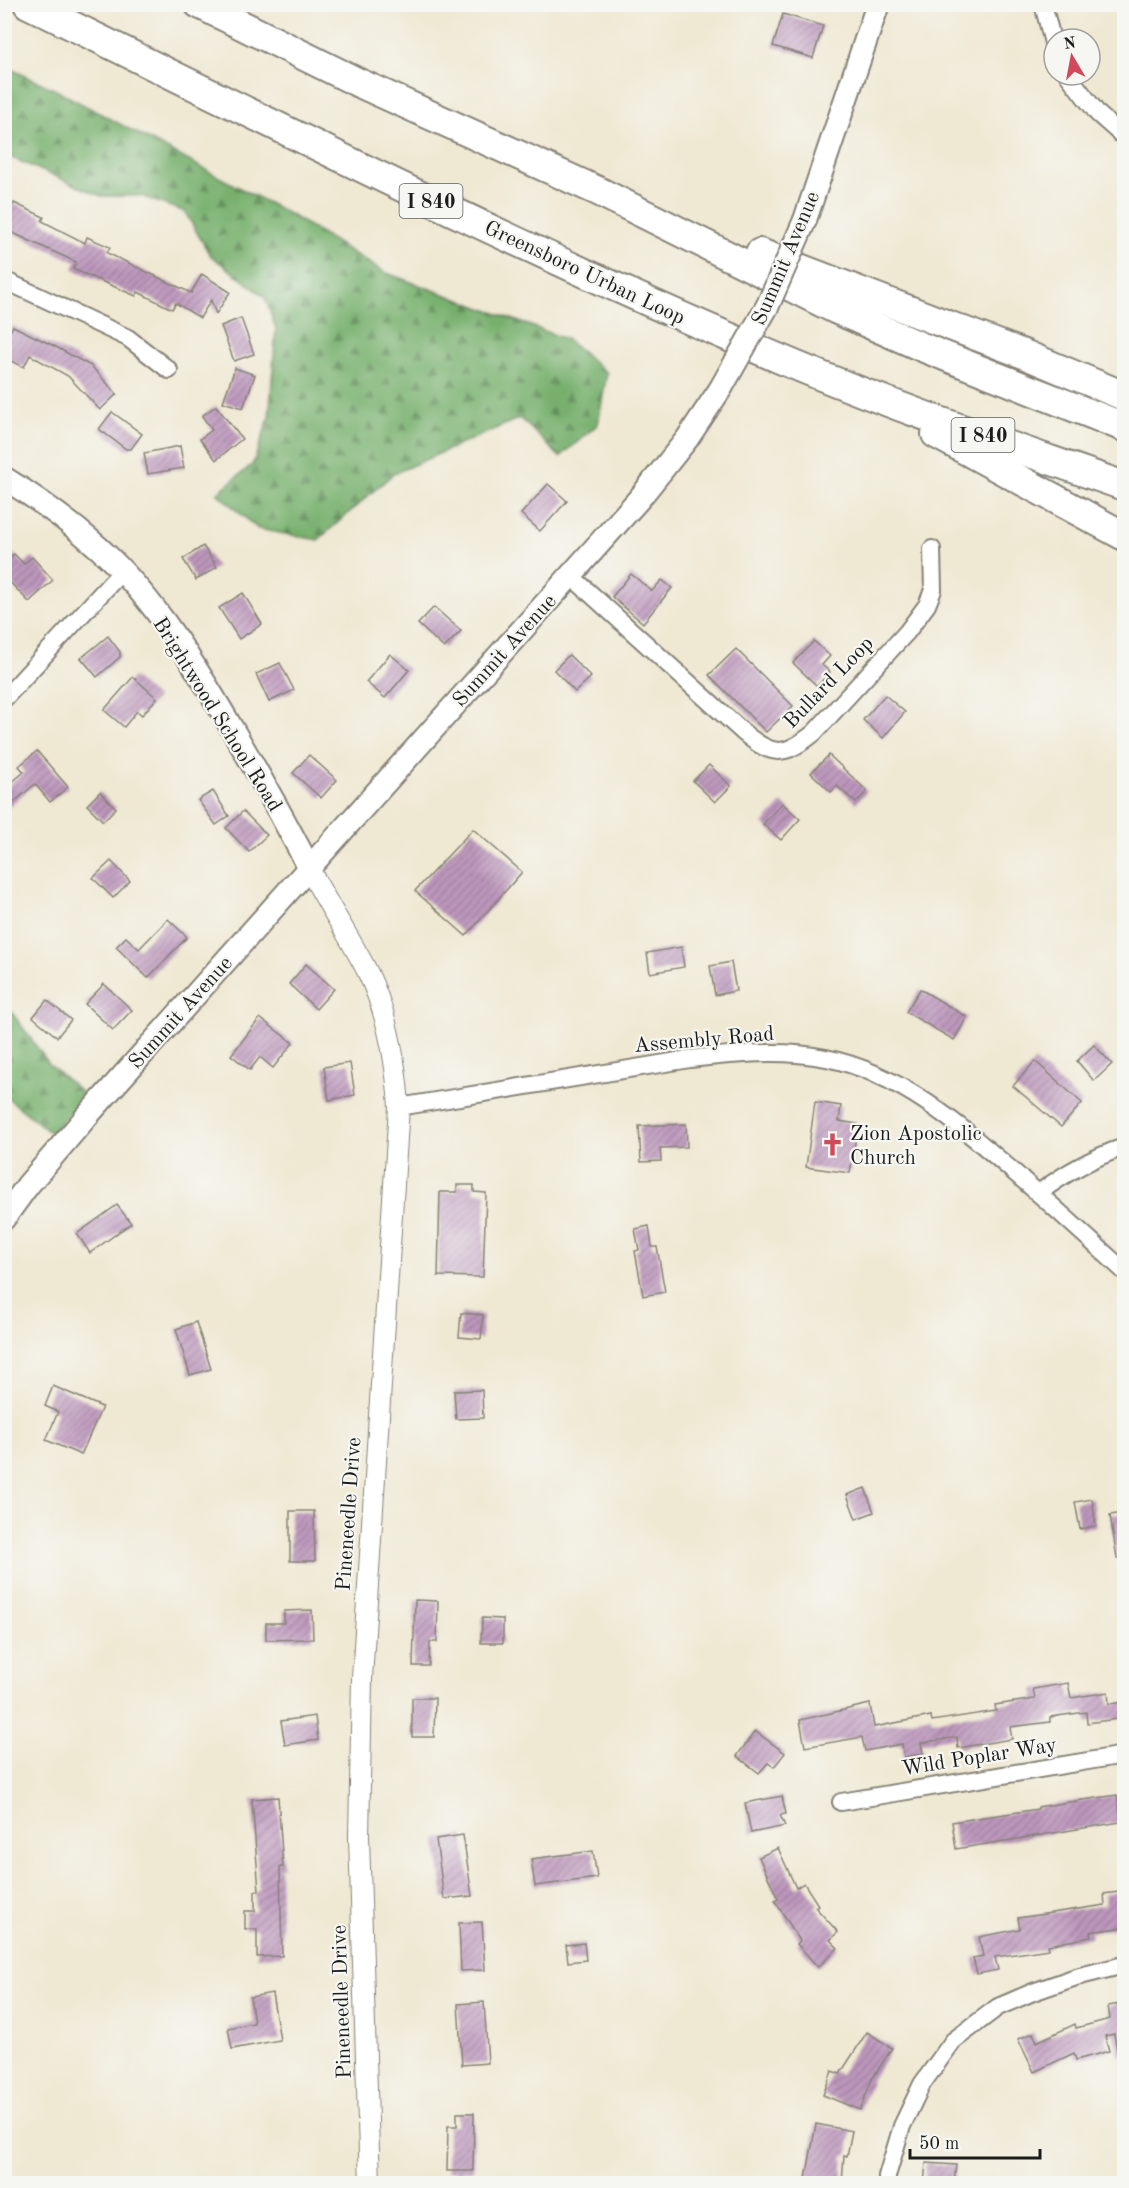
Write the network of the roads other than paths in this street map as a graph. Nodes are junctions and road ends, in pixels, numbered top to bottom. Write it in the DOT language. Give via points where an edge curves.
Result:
graph roads {
  1 [pos="28,4"];
  2 [pos="199,4"];
  3 [pos="878,4"];
  4 [pos="1043,4"];
  5 [pos="1049,27"];
  6 [pos="1077,87"];
  7 [pos="1125,137"];
  8 [pos="598,192"];
  9 [pos="4,280"];
  10 [pos="1026,355"];
  11 [pos="169,370"];
  12 [pos="841,384"];
  13 [pos="1125,384"];
  14 [pos="1125,396"];
  15 [pos="1125,427"];
  16 [pos="4,478"];
  17 [pos="1125,486"];
  18 [pos="1125,536"];
  19 [pos="932,549"];
  20 [pos="122,571"];
  21 [pos="571,576"];
  22 [pos="4,699"];
  23 [pos="309,868"];
  24 [pos="399,1107"];
  25 [pos="1125,1147"];
  26 [pos="1039,1193"];
  27 [pos="4,1218"];
  28 [pos="1125,1271"];
  29 [pos="1125,1755"];
  30 [pos="841,1802"];
  31 [pos="1125,1965"];
  32 [pos="370,2184"];
  33 [pos="887,2184"];
  1 -- 12 [label="highway, Greensboro Urban Loop / I 840" via="488,228"];
  2 -- 8 [label="highway, I 840" via="357,82"];
  3 -- 21 [label="main road, Summit Avenue, bridge" via="805,220 768,305 722,388 664,470"];
  4 -- 5 [label="street"];
  6 -- 7 [label="street" via="1098,114"];
  8 -- 10 [label="highway"];
  8 -- 15 [label="highway, I 840" via="835,309"];
  9 -- 11 [label="street" via="128,338"];
  10 -- 13 [label="highway"];
  10 -- 14 [label="highway"];
  12 -- 17 [label="highway, Greensboro Urban Loop / I 840"];
  12 -- 18 [label="highway"];
  16 -- 20 [label="main road, Brightwood School Road" via="49,506"];
  19 -- 21 [label="street, Bullard Loop" via="933,590 914,623 814,733 798,746 776,753 744,733"];
  20 -- 22 [label="street"];
  20 -- 23 [label="main road, Brightwood School Road" via="192,663"];
  21 -- 23 [label="main road, Summit Avenue"];
  23 -- 24 [label="street, Pineneedle Drive" via="380,1002 393,1054"];
  23 -- 27 [label="main road, Summit Avenue" via="87,1116"];
  24 -- 26 [label="street, Assembly Road" via="679,1061 738,1054 801,1054 856,1066 905,1089 955,1123"];
  24 -- 32 [label="street, Pineneedle Drive" via="362,1678 359,1837"];
  25 -- 26 [label="street" via="1079,1165"];
  26 -- 28 [label="street, Assembly Road"];
  29 -- 30 [label="street, Wild Poplar Way"];
  31 -- 33 [label="street" via="1076,1977 998,2007 953,2041 922,2084 902,2126"];
}
